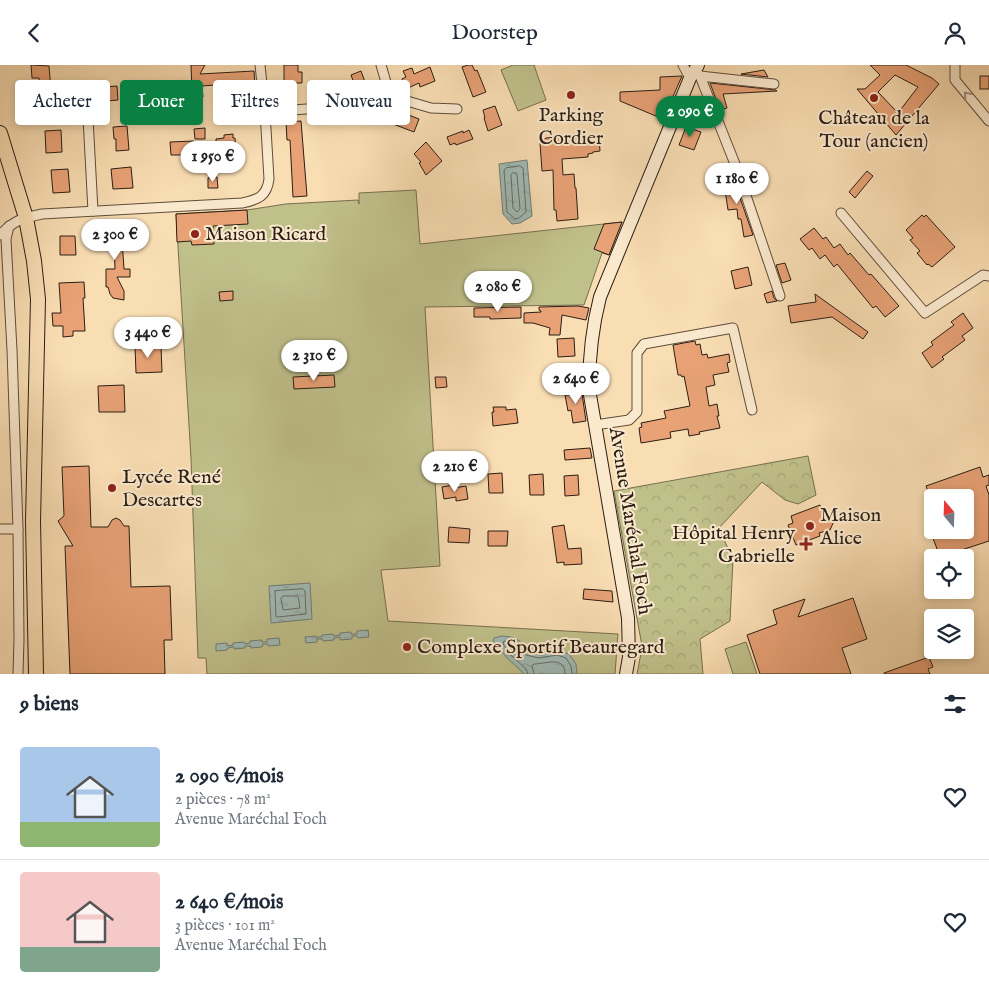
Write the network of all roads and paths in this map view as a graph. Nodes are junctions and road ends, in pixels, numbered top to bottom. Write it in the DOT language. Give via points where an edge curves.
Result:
graph roads {
  1 [pos="260,65"];
  2 [pos="381,65"];
  3 [pos="955,65"];
  4 [pos="693,71"];
  5 [pos="262,80"];
  6 [pos="385,80"];
  7 [pos="774,84"];
  8 [pos="410,102"];
  9 [pos="457,109"];
  10 [pos="989,121"];
  11 [pos="88,125"];
  12 [pos="266,125"];
  13 [pos="0,133"];
  14 [pos="93,211"];
  15 [pos="841,213"];
  16 [pos="26,218"];
  17 [pos="9,226"];
  18 [pos="0,235"];
  19 [pos="989,276"];
  20 [pos="780,296"];
  21 [pos="752,410"];
  22 [pos="595,425"];
  23 [pos="0,529"];
  24 [pos="18,529"];
  25 [pos="18,674"];
  26 [pos="36,674"];
  27 [pos="626,674"];
  1 -- 5 [label="street"];
  2 -- 6 [label="street"];
  10 -- 3 [label="street, one-way" via="956,81"];
  4 -- 7 [label="street"];
  4 -- 20 [label="street" via="737,169"];
  4 -- 22 [label="main road, Avenue Maréchal Foch" via="594,318 589,389"];
  8 -- 9 [label="street" via="432,108"];
  11 -- 14 [label="street"];
  12 -- 14 [label="street" via="268,188 253,201"];
  13 -- 16 [label="main road"];
  14 -- 16 [label="street"];
  15 -- 19 [label="street" via="925,313 983,275"];
  16 -- 17 [label="street"];
  16 -- 26 [label="main road" via="38,299 34,521"];
  17 -- 18 [label="street"];
  17 -- 24 [label="street" via="6,239"];
  21 -- 22 [label="street" via="732,328 644,344 637,353 638,413 630,420"];
  22 -- 27 [label="main road, Avenue Maréchal Foch" via="628,618"];
  23 -- 24 [label="street"];
  24 -- 25 [label="street"];
}
